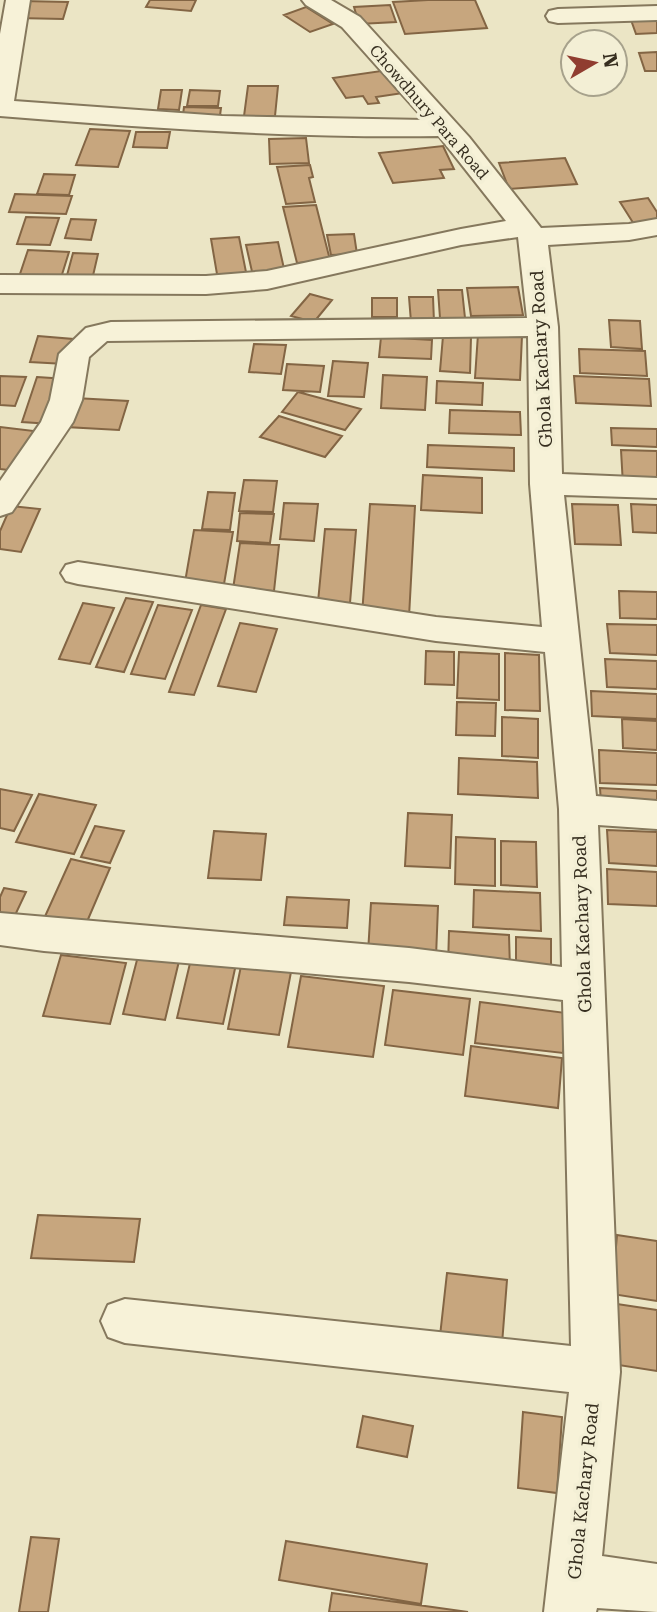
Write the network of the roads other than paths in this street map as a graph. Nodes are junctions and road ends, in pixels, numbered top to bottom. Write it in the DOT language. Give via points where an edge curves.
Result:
graph roads {
  1 [pos="18,0"];
  2 [pos="314,0"];
  3 [pos="657,13"];
  4 [pos="558,16"];
  5 [pos="0,108"];
  6 [pos="444,128"];
  7 [pos="657,228"];
  8 [pos="529,232"];
  9 [pos="0,285"];
  10 [pos="543,327"];
  11 [pos="546,484"];
  12 [pos="657,488"];
  13 [pos="0,505"];
  14 [pos="78,573"];
  15 [pos="561,641"];
  16 [pos="578,809"];
  17 [pos="657,815"];
  18 [pos="0,929"];
  19 [pos="584,986"];
  20 [pos="125,1321"];
  21 [pos="596,1372"];
  22 [pos="657,1590"];
  23 [pos="572,1595"];
  1 -- 5 [label="street"];
  2 -- 6 [label="street, Chowdhury Para Road" via="351,22"];
  3 -- 4 [label="street"];
  5 -- 6 [label="street" via="222,125"];
  6 -- 8 [label="street, Chowdhury Para Road"];
  7 -- 8 [label="street"];
  8 -- 9 [label="street" via="461,237 267,280 206,285"];
  8 -- 10 [label="street, Ghola Kachary Road"];
  10 -- 11 [label="street, Ghola Kachary Road"];
  10 -- 13 [label="street" via="97,334 74,354 57,422"];
  11 -- 12 [label="street"];
  11 -- 15 [label="street, Ghola Kachary Road"];
  14 -- 15 [label="street" via="436,629"];
  15 -- 16 [label="street, Ghola Kachary Road"];
  16 -- 17 [label="street"];
  16 -- 19 [label="street, Ghola Kachary Road"];
  18 -- 19 [label="street" via="409,965"];
  19 -- 21 [label="street, Ghola Kachary Road"];
  20 -- 21 [label="street"];
  21 -- 23 [label="street, Ghola Kachary Road"];
  22 -- 23 [label="street"];
}
